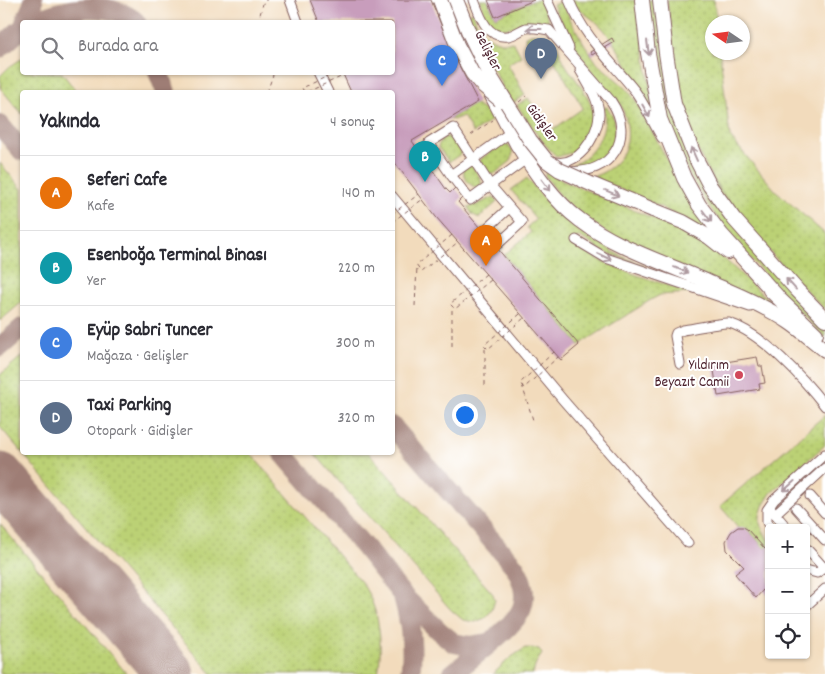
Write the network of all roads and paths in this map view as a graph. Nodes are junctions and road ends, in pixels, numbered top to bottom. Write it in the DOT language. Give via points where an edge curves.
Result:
graph roads {
  1 [pos="265,0"];
  2 [pos="290,0"];
  3 [pos="440,0"];
  4 [pos="448,0"];
  5 [pos="456,0"];
  6 [pos="474,0"];
  7 [pos="547,0"];
  8 [pos="569,0"];
  9 [pos="642,0"];
  10 [pos="660,0"];
  11 [pos="259,20"];
  12 [pos="297,20"];
  13 [pos="572,55"];
  14 [pos="273,75"];
  15 [pos="320,75"];
  16 [pos="330,75"];
  17 [pos="343,76"];
  18 [pos="268,90"];
  19 [pos="302,90"];
  20 [pos="312,90"];
  21 [pos="327,90"];
  22 [pos="515,132"];
  23 [pos="472,159"];
  24 [pos="526,159"];
  25 [pos="560,170"];
  26 [pos="451,175"];
  27 [pos="684,178"];
  28 [pos="490,185"];
  29 [pos="419,194"];
  30 [pos="423,199"];
  31 [pos="395,200"];
  32 [pos="509,208"];
  33 [pos="395,212"];
  34 [pos="395,220"];
  35 [pos="452,236"];
  36 [pos="576,240"];
  37 [pos="458,242"];
  38 [pos="417,267"];
  39 [pos="486,274"];
  40 [pos="491,280"];
  41 [pos="777,296"];
  42 [pos="415,306"];
  43 [pos="452,306"];
  44 [pos="520,314"];
  45 [pos="524,318"];
  46 [pos="825,319"];
  47 [pos="789,322"];
  48 [pos="825,343"];
  49 [pos="452,346"];
  50 [pos="486,346"];
  51 [pos="825,350"];
  52 [pos="554,352"];
  53 [pos="558,357"];
  54 [pos="680,364"];
  55 [pos="485,385"];
  56 [pos="522,385"];
  57 [pos="825,406"];
  58 [pos="533,420"];
  59 [pos="825,454"];
  60 [pos="825,468"];
  61 [pos="810,496"];
  62 [pos="796,508"];
  63 [pos="772,510"];
  64 [pos="825,513"];
  65 [pos="769,524"];
  66 [pos="784,524"];
  67 [pos="825,540"];
  68 [pos="688,543"];
  69 [pos="810,552"];
  70 [pos="825,568"];
  71 [pos="810,571"];
  72 [pos="825,589"];
  73 [pos="810,602"];
  1 -- 11 [label="path"];
  2 -- 12 [label="lane"];
  3 -- 22 [label="highway, bridge" via="472,74 503,103"];
  4 -- 22 [label="highway, Gelişler" via="459,32 502,114"];
  5 -- 22 [label="highway, Gidişler, bridge"];
  13 -- 6 [label="lane, one-way" via="549,30 526,28 507,36 494,34 487,29"];
  7 -- 13 [label="lane"];
  8 -- 27 [label="lane, one-way" via="598,49 636,93"];
  9 -- 27 [label="highway, one-way" via="660,119"];
  46 -- 10 [label="highway, one-way" via="734,219 710,186 674,104"];
  13 -- 22 [label="lane" via="595,97 599,113 594,136 584,151 568,162 552,161"];
  13 -- 25 [label="lane" via="617,110 620,140 611,157 598,167 584,172"];
  14 -- 18 [label="path"];
  15 -- 21 [label="lane"];
  16 -- 19 [label="path, bridge"];
  17 -- 20 [label="path, bridge"];
  22 -- 23 [label="lane"];
  22 -- 24 [label="highway"];
  22 -- 25 [label="highway, Gidişler, bridge" via="530,140 546,160"];
  23 -- 26 [label="lane"];
  23 -- 26 [label="lane" via="453,128 429,143"];
  23 -- 28 [label="lane"];
  24 -- 28 [label="lane"];
  24 -- 47 [label="highway, one-way" via="563,207 595,230"];
  25 -- 41 [label="highway, Gidişler, one-way, bridge" via="683,222 709,237"];
  26 -- 28 [label="lane" via="470,200"];
  27 -- 41 [label="highway, one-way" via="720,234"];
  28 -- 32 [label="lane"];
  29 -- 33 [label="path, bridge"];
  30 -- 34 [label="path, bridge"];
  31 -- 68 [label="lane" via="562,400"];
  35 -- 38 [label="path, bridge"];
  36 -- 47 [label="lane, one-way" via="606,258"];
  37 -- 38 [label="path, bridge" via="421,272"];
  38 -- 42 [label="path"];
  39 -- 43 [label="path, bridge" via="450,304"];
  40 -- 43 [label="path, bridge" via="455,310"];
  41 -- 48 [label="highway"];
  43 -- 49 [label="path"];
  44 -- 50 [label="path, bridge"];
  45 -- 50 [label="path, bridge" via="488,350"];
  47 -- 51 [label="highway"];
  50 -- 55 [label="path"];
  52 -- 56 [label="path, bridge" via="520,383"];
  53 -- 56 [label="path, bridge" via="524,388"];
  54 -- 57 [label="lane" via="676,333 727,323 748,332 770,348"];
  56 -- 58 [label="path"];
  59 -- 63 [label="lane, one-way" via="774,500"];
  60 -- 63 [label="lane"];
  61 -- 64 [label="lane"];
  62 -- 67 [label="lane"];
  63 -- 65 [label="lane" via="767,510"];
  63 -- 66 [label="lane"];
  69 -- 70 [label="lane"];
  70 -- 71 [label="lane" via="817,573"];
  72 -- 73 [label="lane"];
}
